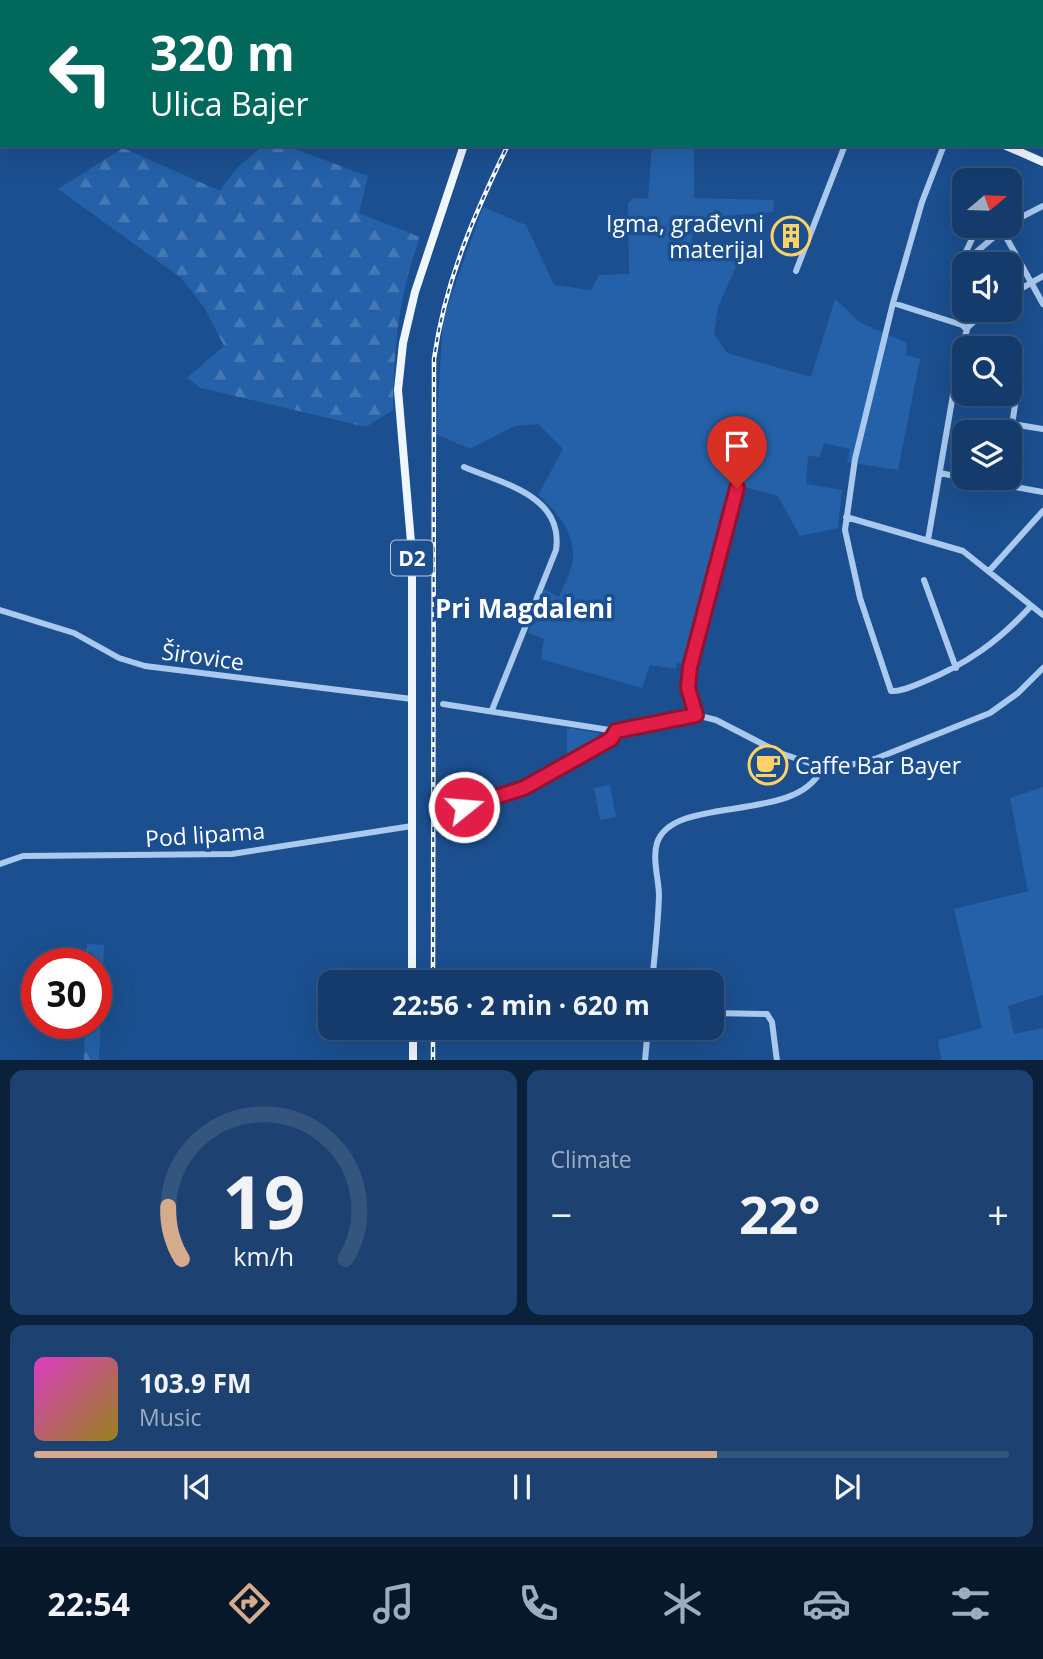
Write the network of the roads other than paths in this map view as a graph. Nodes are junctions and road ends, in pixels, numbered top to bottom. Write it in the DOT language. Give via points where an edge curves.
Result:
graph roads {
  1 [pos="463,147"];
  2 [pos="844,147"];
  3 [pos="943,147"];
  4 [pos="1020,149"];
  5 [pos="1043,162"];
  6 [pos="1043,206"];
  7 [pos="1022,217"];
  8 [pos="972,238"];
  9 [pos="992,238"];
  10 [pos="1010,238"];
  11 [pos="796,271"];
  12 [pos="1043,276"];
  13 [pos="1031,283"];
  14 [pos="1022,288"];
  15 [pos="893,303"];
  16 [pos="1043,304"];
  17 [pos="973,322"];
  18 [pos="967,328"];
  19 [pos="966,336"];
  20 [pos="953,406"];
  21 [pos="1022,426"];
  22 [pos="1043,429"];
  23 [pos="464,467"];
  24 [pos="940,473"];
  25 [pos="952,475"];
  26 [pos="1022,486"];
  27 [pos="737,488"];
  28 [pos="1043,492"];
  29 [pos="1043,511"];
  30 [pos="846,517"];
  31 [pos="928,540"];
  32 [pos="990,570"];
  33 [pos="924,580"];
  34 [pos="1031,606"];
  35 [pos="0,610"];
  36 [pos="1043,615"];
  37 [pos="956,668"];
  38 [pos="1043,668"];
  39 [pos="412,699"];
  40 [pos="443,704"];
  41 [pos="492,710"];
  42 [pos="696,715"];
  43 [pos="616,731"];
  44 [pos="821,770"];
  45 [pos="447,812"];
  46 [pos="412,826"];
  47 [pos="0,864"];
  48 [pos="412,970"];
  49 [pos="653,970"];
  50 [pos="724,1013"];
  51 [pos="413,1040"];
  52 [pos="647,1040"];
  53 [pos="413,1060"];
  54 [pos="645,1060"];
  55 [pos="777,1060"];
  1 -- 39 [label="main road, D2" via="415,292 400,366 399,424 412,554"];
  2 -- 11 [label="street"];
  3 -- 15 [label="street"];
  4 -- 5 [label="main road"];
  6 -- 7 [label="street"];
  8 -- 9 [label="street" via="964,256 968,259"];
  10 -- 13 [label="street"];
  12 -- 13 [label="street"];
  13 -- 14 [label="street"];
  13 -- 16 [label="street"];
  15 -- 18 [label="street"];
  15 -- 30 [label="street" via="855,459"];
  17 -- 18 [label="street"];
  18 -- 19 [label="street"];
  20 -- 24 [label="street"];
  21 -- 22 [label="street"];
  23 -- 41 [label="street" via="540,503 552,513 558,535"];
  24 -- 25 [label="street"];
  24 -- 31 [label="street"];
  26 -- 28 [label="street"];
  27 -- 42 [label="street" via="690,667 688,688"];
  29 -- 32 [label="street"];
  30 -- 31 [label="street"];
  30 -- 37 [label="street" via="852,571 891,691"];
  31 -- 32 [label="street" via="963,551"];
  32 -- 34 [label="street"];
  33 -- 37 [label="street"];
  34 -- 36 [label="street"];
  34 -- 37 [label="street" via="996,642"];
  35 -- 39 [label="street, Širovice" via="74,633 119,658 145,666"];
  38 -- 44 [label="street" via="990,713 868,762"];
  39 -- 46 [label="main road, D2"];
  40 -- 41 [label="street"];
  41 -- 43 [label="street"];
  42 -- 43 [label="street"];
  42 -- 44 [label="street"];
  43 -- 45 [label="street" via="611,739 524,788"];
  44 -- 49 [label="street" via="817,779 763,804 679,821 664,831 655,857 659,894"];
  46 -- 47 [label="street, Pod lipama" via="232,854 23,856"];
  46 -- 48 [label="main road, D2"];
  50 -- 55 [label="street" via="766,1014 772,1022"];
  51 -- 53 [label="main road"];
  52 -- 54 [label="street"];
}
